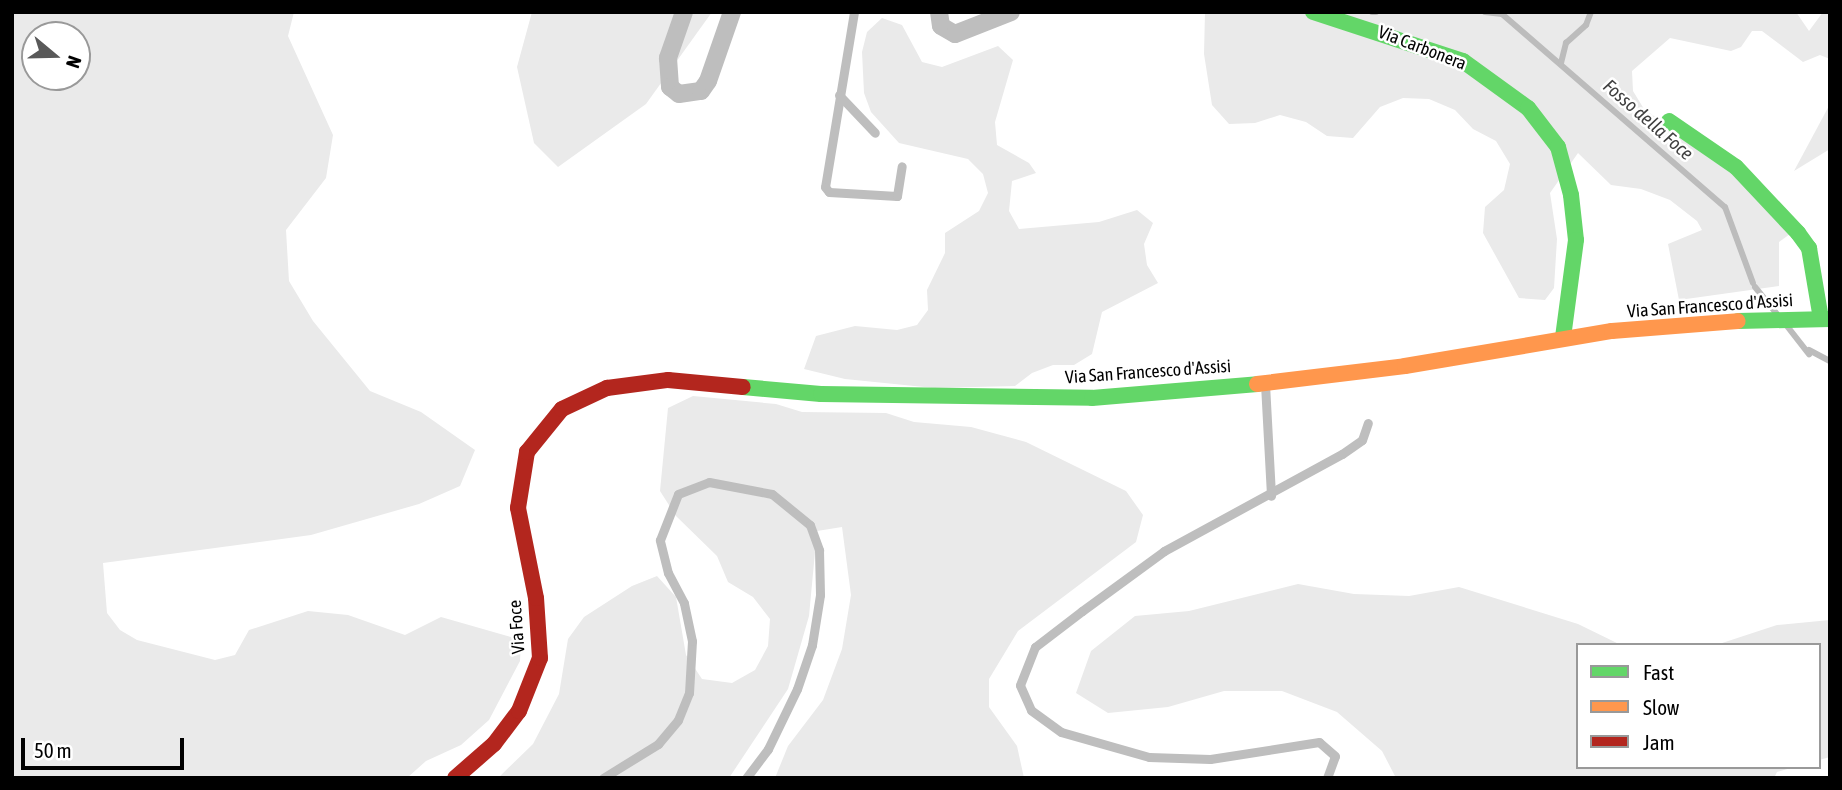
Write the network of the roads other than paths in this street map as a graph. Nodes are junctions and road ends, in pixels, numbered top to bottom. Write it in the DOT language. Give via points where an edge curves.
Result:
graph roads {
  1 [pos="684,12"];
  2 [pos="732,12"];
  3 [pos="854,12"];
  4 [pos="939,12"];
  5 [pos="1012,12"];
  6 [pos="1313,12"];
  7 [pos="839,95"];
  8 [pos="1669,121"];
  9 [pos="875,133"];
  10 [pos="902,166"];
  11 [pos="1826,319"];
  12 [pos="1563,338"];
  13 [pos="1265,382"];
  14 [pos="1368,423"];
  15 [pos="518,487"];
  16 [pos="1271,496"];
  17 [pos="455,778"];
  18 [pos="603,778"];
  19 [pos="746,778"];
  20 [pos="1327,778"];
  1 -- 2 [label="street" via="668,58 670,87 679,94 701,91"];
  3 -- 7 [label="lane"];
  4 -- 5 [label="street" via="941,26 955,33"];
  6 -- 12 [label="main road, Via Carbonera" via="1462,61 1528,108 1558,147 1571,195 1576,240"];
  7 -- 9 [label="lane"];
  7 -- 10 [label="lane" via="825,187 830,192 897,196"];
  8 -- 11 [label="main road" via="1736,167 1798,233 1809,248"];
  11 -- 12 [label="main road, Via San Francesco d'Assisi" via="1703,322"];
  12 -- 13 [label="main road, Via San Francesco d'Assisi" via="1405,366"];
  13 -- 15 [label="main road, Via San Francesco d'Assisi" via="1093,398 821,394 668,380 637,382 607,388 562,409 527,452"];
  13 -- 16 [label="lane"];
  14 -- 16 [label="lane" via="1362,440"];
  15 -- 17 [label="main road, Via Foce" via="540,626 540,658 519,711 494,744"];
  16 -- 20 [label="lane" via="1164,551 1082,611 1035,647 1020,685 1031,710 1062,732 1149,757 1210,759 1319,742 1335,756"];
  18 -- 19 [label="lane" via="658,744 690,693 692,641 684,603 668,573 660,540 678,494 709,482 772,494 810,526 819,550 820,595 812,645 768,749"];
}
